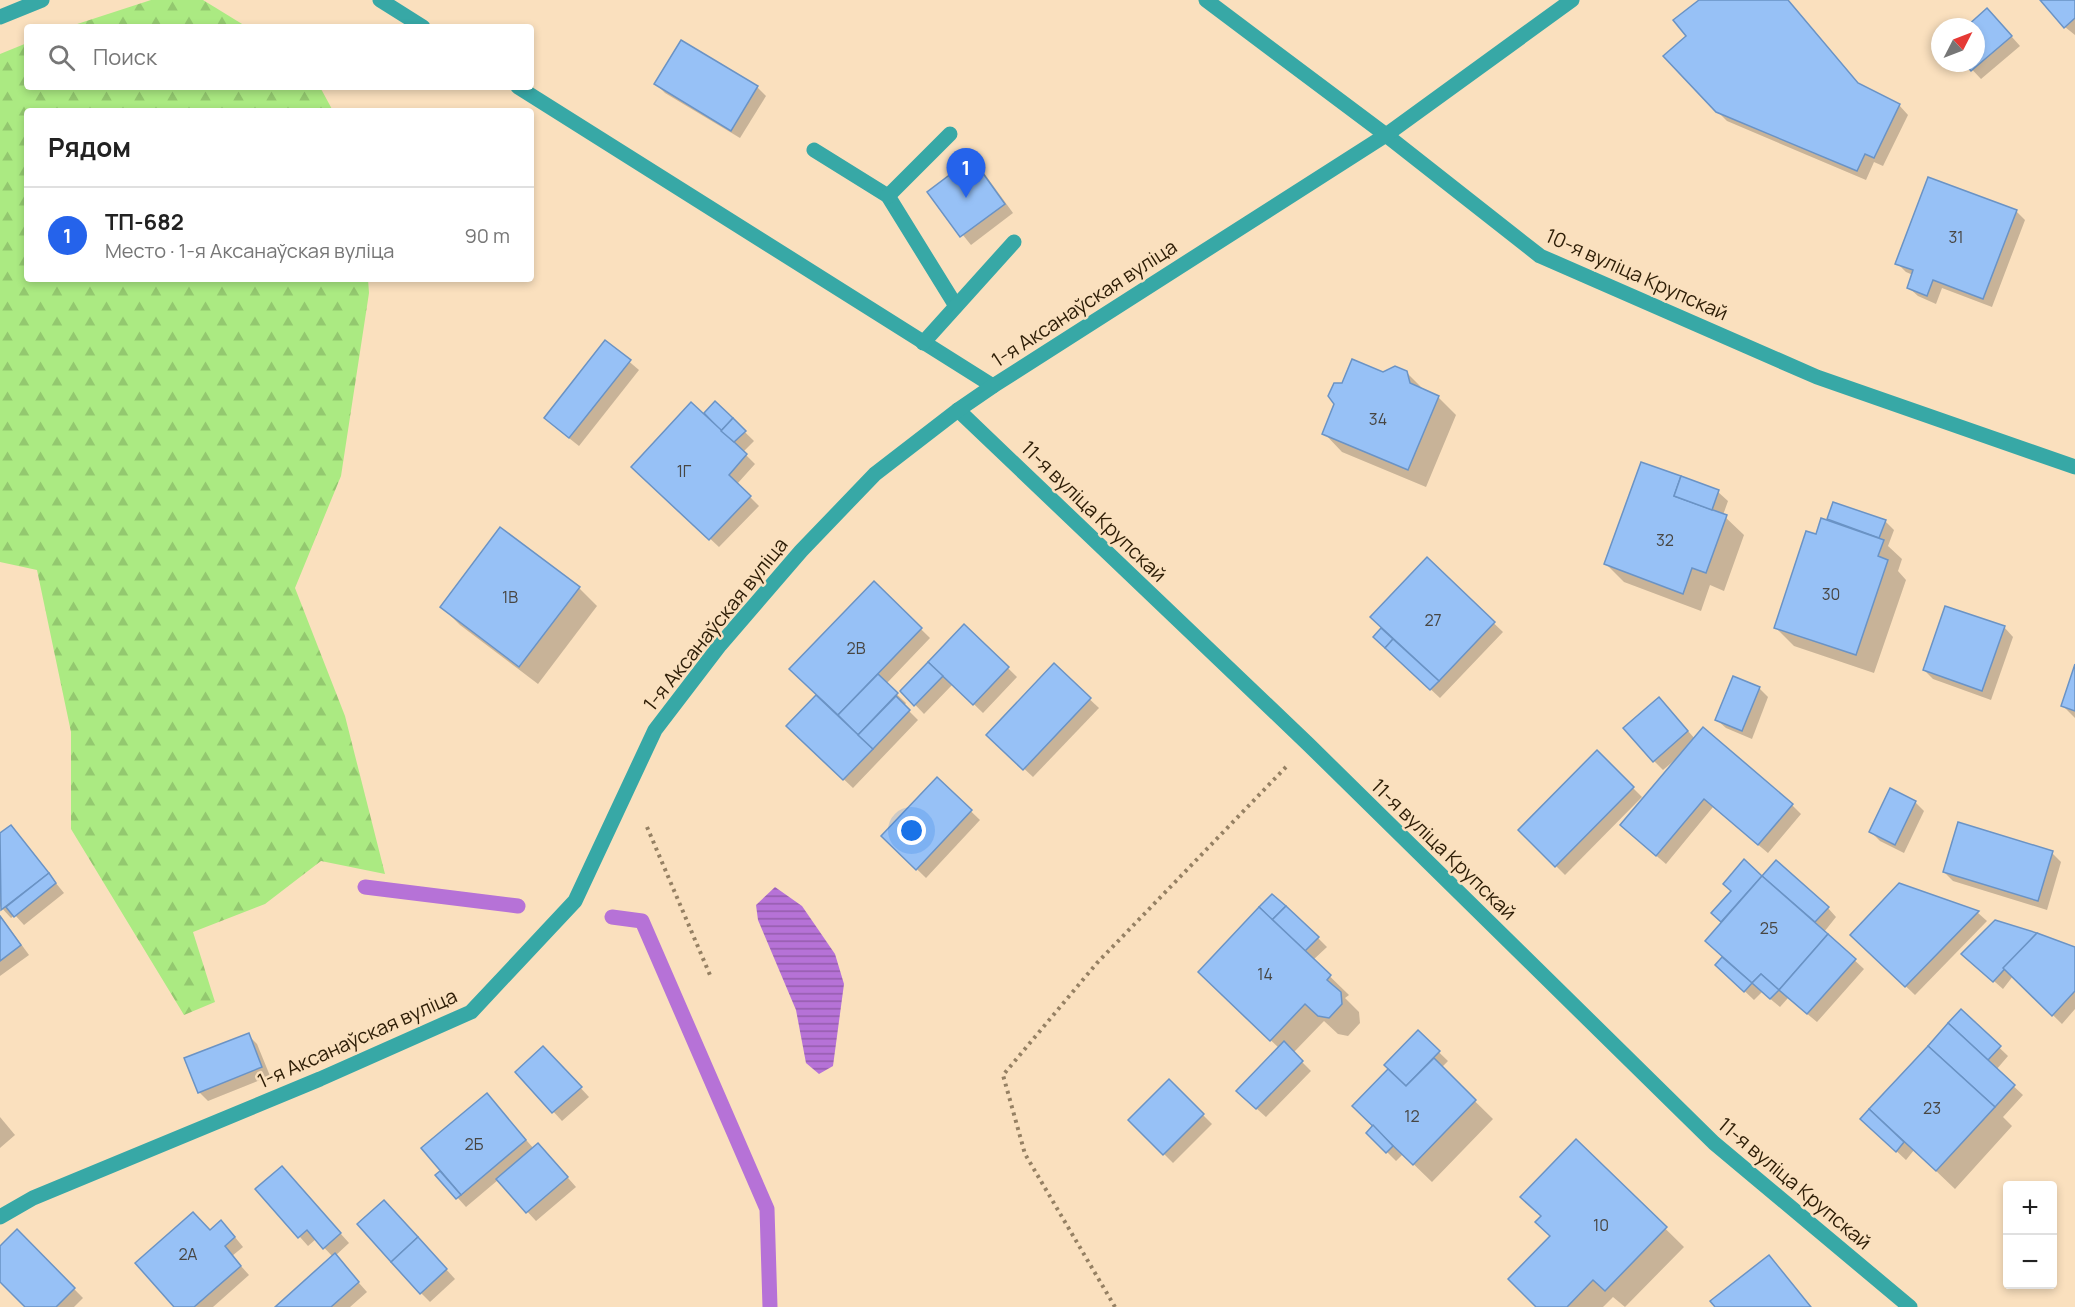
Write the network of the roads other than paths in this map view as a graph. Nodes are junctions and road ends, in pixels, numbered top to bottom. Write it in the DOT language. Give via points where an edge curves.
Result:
graph roads {
  1 [pos="42,0"];
  2 [pos="380,0"];
  3 [pos="1206,0"];
  4 [pos="1572,0"];
  5 [pos="0,18"];
  6 [pos="418,24"];
  7 [pos="523,90"];
  8 [pos="950,134"];
  9 [pos="1386,135"];
  10 [pos="814,150"];
  11 [pos="888,196"];
  12 [pos="1014,242"];
  13 [pos="956,306"];
  14 [pos="923,343"];
  15 [pos="993,386"];
  16 [pos="958,410"];
  17 [pos="2075,467"];
  18 [pos="0,1217"];
  19 [pos="1910,1307"];
  1 -- 5 [label="street"];
  2 -- 6 [label="street"];
  3 -- 9 [label="street, 10-я вуліца Крупскай"];
  4 -- 9 [label="street, 1-я Аксанаўская вуліца"];
  7 -- 14 [label="street"];
  8 -- 11 [label="street"];
  9 -- 15 [label="street, 1-я Аксанаўская вуліца"];
  9 -- 17 [label="street, 10-я вуліца Крупскай" via="1540,256 1817,377"];
  10 -- 11 [label="street"];
  11 -- 13 [label="street"];
  12 -- 13 [label="street"];
  13 -- 14 [label="street"];
  14 -- 15 [label="street"];
  15 -- 16 [label="street, 1-я Аксанаўская вуліца"];
  16 -- 18 [label="street, 1-я Аксанаўская вуліца" via="875,474 801,551 720,645 655,730 575,901 471,1012 33,1198"];
  16 -- 19 [label="street, 11-я вуліца Крупскай" via="1308,744 1714,1143"];
}
